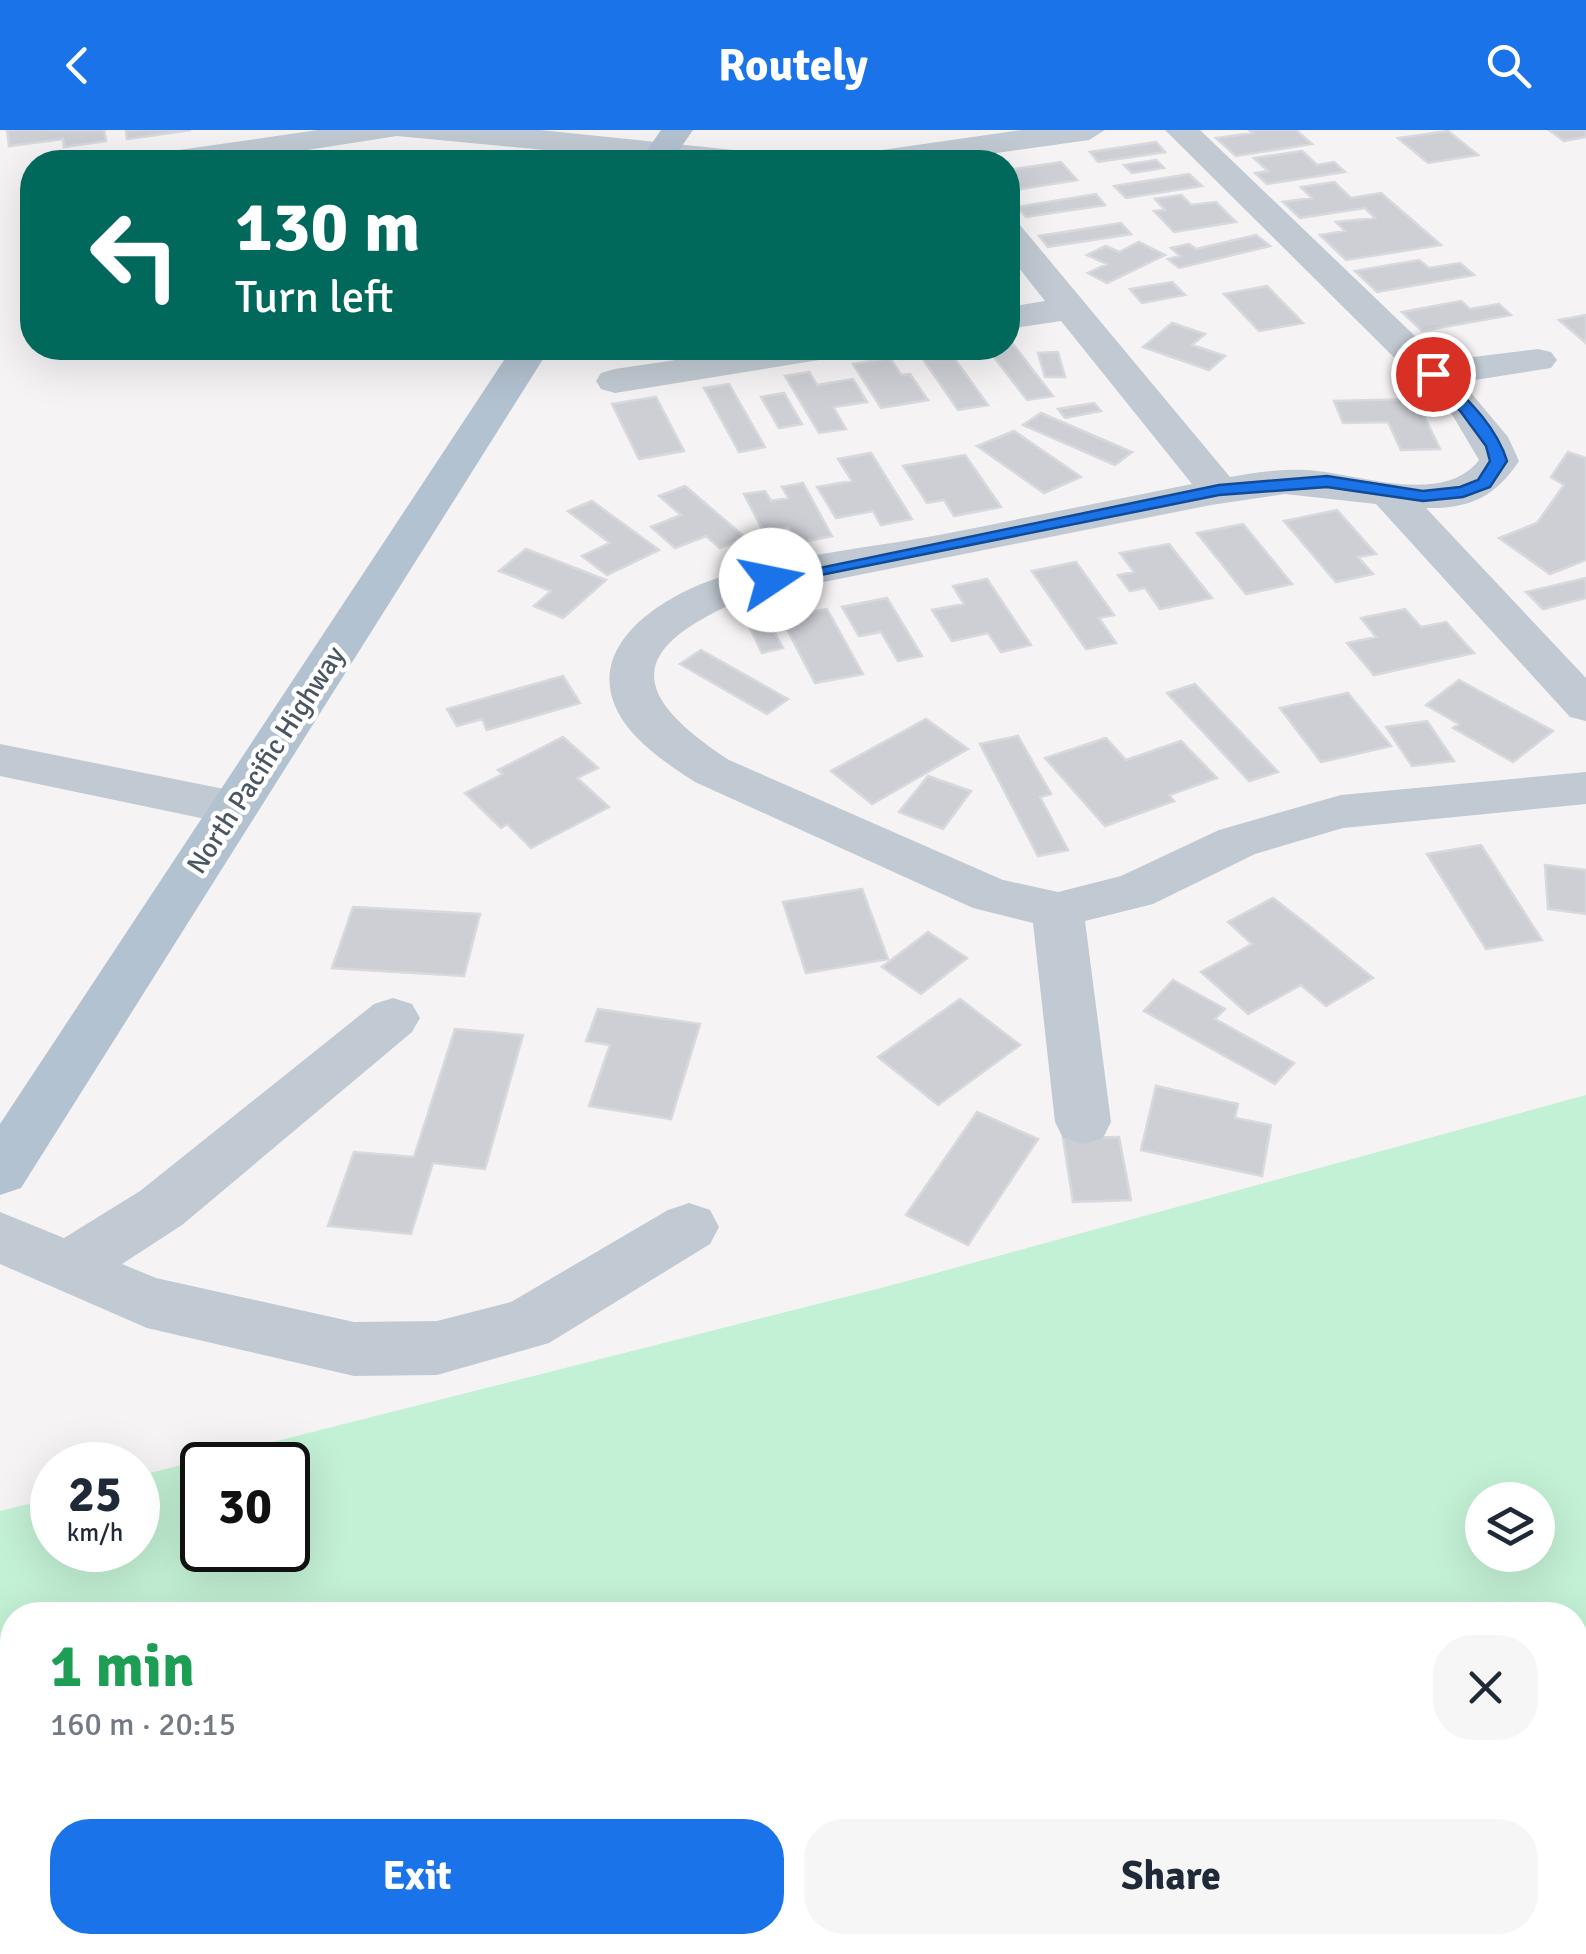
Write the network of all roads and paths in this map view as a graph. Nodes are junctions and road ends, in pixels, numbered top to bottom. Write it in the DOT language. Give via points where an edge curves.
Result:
graph roads {
  1 [pos="384,130"];
  2 [pos="409,130"];
  3 [pos="1088,130"];
  4 [pos="1181,130"];
  5 [pos="665,148"];
  6 [pos="247,150"];
  7 [pos="982,150"];
  8 [pos="1020,247"];
  9 [pos="1070,308"];
  10 [pos="1020,316"];
  11 [pos="523,360"];
  12 [pos="749,360"];
  13 [pos="1538,360"];
  14 [pos="1433,374"];
  15 [pos="615,381"];
  16 [pos="1219,490"];
  17 [pos="1388,493"];
  18 [pos="1586,706"];
  19 [pos="0,760"];
  20 [pos="1586,788"];
  21 [pos="234,808"];
  22 [pos="1058,910"];
  23 [pos="393,1018"];
  24 [pos="1083,1122"];
  25 [pos="0,1172"];
  26 [pos="689,1227"];
  27 [pos="0,1237"];
  28 [pos="68,1267"];
  1 -- 6 [label="street"];
  2 -- 5 [label="street"];
  3 -- 7 [label="street"];
  4 -- 14 [label="street"];
  8 -- 9 [label="street"];
  9 -- 10 [label="street"];
  9 -- 16 [label="street"];
  11 -- 21 [label="main road, North Pacific Highway"];
  12 -- 15 [label="street"];
  13 -- 14 [label="street"];
  14 -- 17 [label="street" via="1467,408 1498,461 1484,484 1463,492"];
  16 -- 17 [label="street" via="1327,482"];
  16 -- 22 [label="street" via="737,586 664,619 634,659 634,702 673,749 991,895"];
  17 -- 18 [label="street"];
  19 -- 21 [label="street"];
  20 -- 22 [label="street" via="1341,812 1237,842 1135,891"];
  21 -- 25 [label="main road, North Pacific Highway"];
  22 -- 24 [label="street"];
  23 -- 28 [label="street" via="161,1208"];
  26 -- 28 [label="street" via="527,1324 436,1348 335,1344 146,1302"];
  27 -- 28 [label="street"];
}
